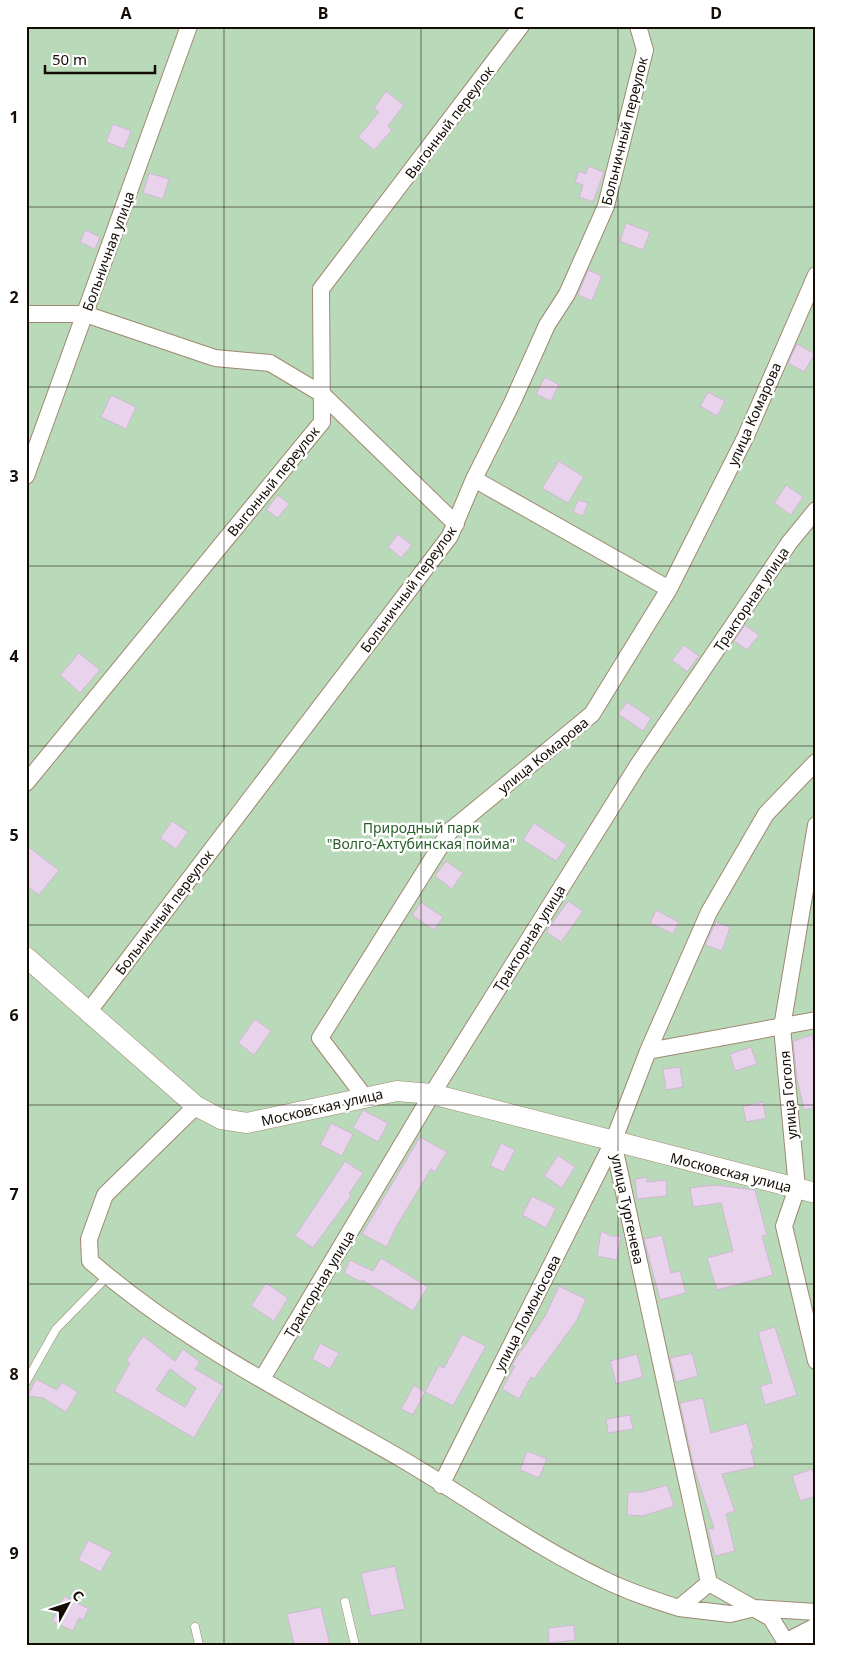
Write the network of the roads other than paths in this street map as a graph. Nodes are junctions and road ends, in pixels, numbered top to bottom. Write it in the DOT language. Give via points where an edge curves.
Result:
graph roads {
  1 [pos="189,26"];
  2 [pos="521,26"];
  3 [pos="638,26"];
  4 [pos="816,275"];
  5 [pos="26,314"];
  6 [pos="85,314"];
  7 [pos="322,394"];
  8 [pos="26,476"];
  9 [pos="474,479"];
  10 [pos="816,510"];
  11 [pos="456,524"];
  12 [pos="669,589"];
  13 [pos="816,762"];
  14 [pos="26,783"];
  15 [pos="816,825"];
  16 [pos="26,957"];
  17 [pos="89,1011"];
  18 [pos="816,1020"];
  19 [pos="782,1027"];
  20 [pos="648,1051"];
  21 [pos="432,1094"];
  22 [pos="364,1096"];
  23 [pos="196,1106"];
  24 [pos="614,1142"];
  25 [pos="806,1191"];
  26 [pos="108,1276"];
  27 [pos="816,1361"];
  28 [pos="262,1379"];
  29 [pos="26,1382"];
  30 [pos="441,1485"];
  31 [pos="709,1583"];
  32 [pos="345,1602"];
  33 [pos="679,1608"];
  34 [pos="755,1608"];
  35 [pos="816,1612"];
  36 [pos="816,1626"];
  37 [pos="195,1627"];
  38 [pos="816,1640"];
  39 [pos="784,1643"];
  40 [pos="199,1645"];
  41 [pos="355,1645"];
  1 -- 6 [label="street, Больничная улица"];
  2 -- 7 [label="street, Выгонный переулок" via="321,289"];
  3 -- 9 [label="street, Больничный переулок" via="645,50 606,206 568,294 547,325"];
  4 -- 12 [label="street, улица Комарова" via="746,436"];
  5 -- 6 [label="street"];
  6 -- 7 [label="street" via="215,358 270,363"];
  6 -- 8 [label="street, Больничная улица"];
  7 -- 11 [label="street"];
  7 -- 14 [label="street, Выгонный переулок" via="322,422"];
  9 -- 11 [label="street, Больничный переулок"];
  9 -- 12 [label="street"];
  10 -- 21 [label="street, Тракторная улица" via="789,542 638,765"];
  11 -- 17 [label="street, Больничный переулок"];
  12 -- 22 [label="street, улица Комарова" via="592,714 450,831 320,1038"];
  13 -- 20 [label="street, улица Тургенева" via="766,814 723,887"];
  15 -- 19 [label="street, улица Гоголя"];
  16 -- 17 [label="street, Московская улица"];
  17 -- 23 [label="street, Московская улица"];
  18 -- 19 [label="street"];
  19 -- 20 [label="street"];
  19 -- 25 [label="street, улица Гоголя"];
  20 -- 24 [label="street, улица Тургенева"];
  21 -- 22 [label="street, Московская улица" via="397,1091"];
  21 -- 24 [label="street, Московская улица"];
  21 -- 28 [label="street, Тракторная улица"];
  22 -- 23 [label="street, Московская улица" via="246,1123 221,1119"];
  23 -- 26 [label="street" via="105,1195 89,1239 90,1261"];
  24 -- 25 [label="street, Московская улица"];
  24 -- 30 [label="street, улица Ломоносова"];
  24 -- 31 [label="street, улица Тургенева"];
  25 -- 27 [label="street, улица Гоголя" via="784,1226"];
  26 -- 28 [label="street" via="185,1333"];
  26 -- 29 [label="lane" via="56,1329"];
  28 -- 30 [label="street"];
  30 -- 33 [label="street" via="582,1569"];
  31 -- 33 [label="street"];
  31 -- 34 [label="street"];
  32 -- 41 [label="lane"];
  33 -- 34 [label="street" via="730,1614"];
  34 -- 35 [label="street"];
  34 -- 39 [label="street" via="771,1618"];
  36 -- 39 [label="street"];
  37 -- 40 [label="lane"];
  38 -- 39 [label="street"];
}
